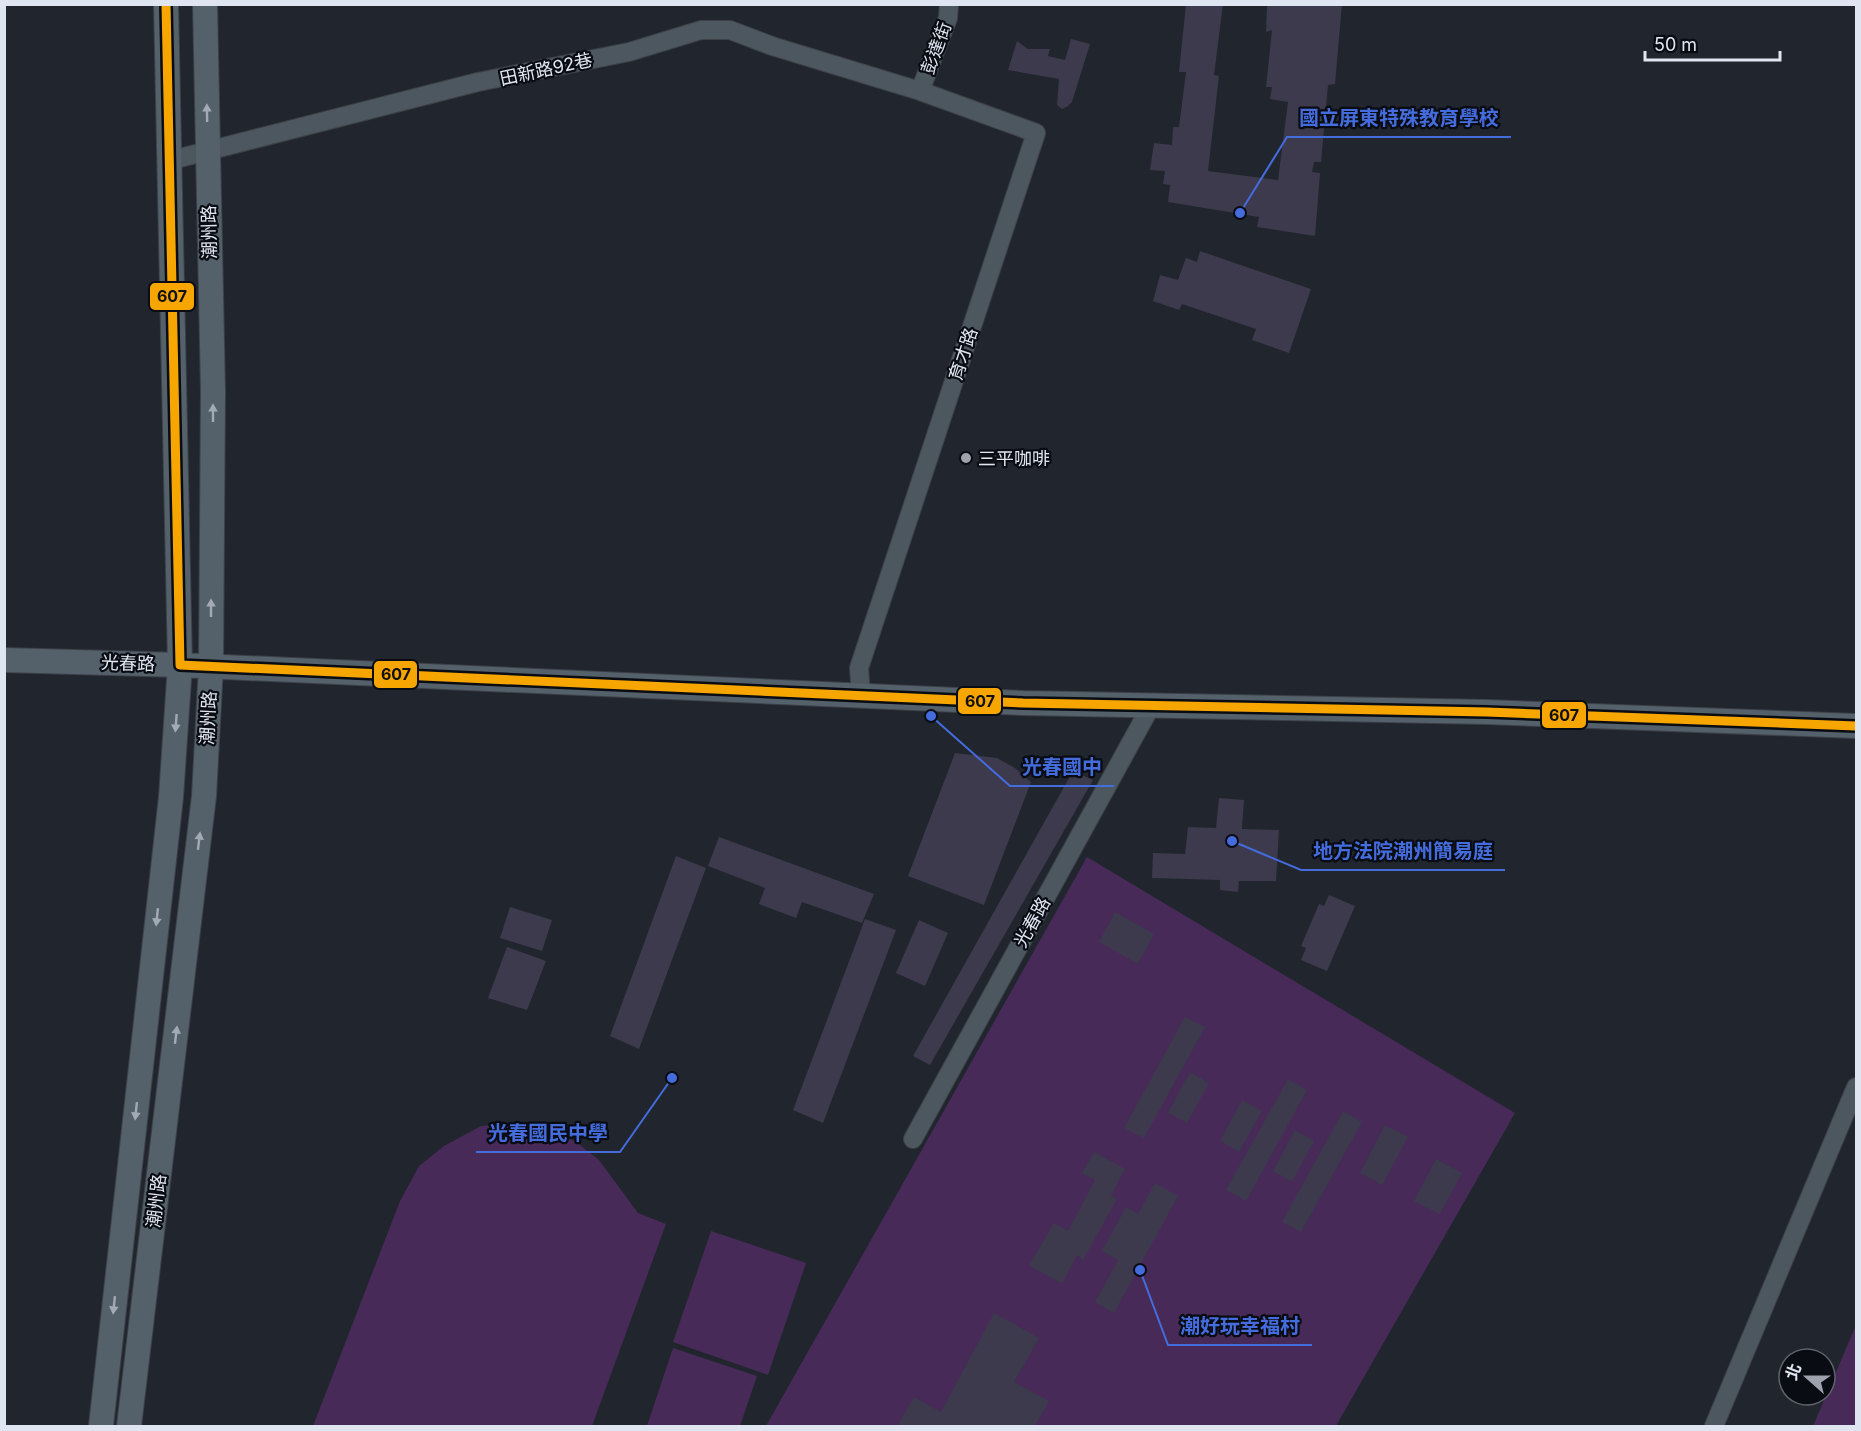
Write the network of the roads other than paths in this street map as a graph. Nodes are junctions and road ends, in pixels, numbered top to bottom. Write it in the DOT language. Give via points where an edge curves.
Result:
graph roads {
  1 [pos="166,4"];
  2 [pos="205,4"];
  3 [pos="949,4"];
  4 [pos="920,91"];
  5 [pos="207,150"];
  6 [pos="168,161"];
  7 [pos="4,660"];
  8 [pos="180,665"];
  9 [pos="211,666"];
  10 [pos="861,694"];
  11 [pos="1151,706"];
  12 [pos="1857,726"];
  13 [pos="1857,1087"];
  14 [pos="913,1139"];
  15 [pos="101,1426"];
  16 [pos="129,1426"];
  17 [pos="1714,1426"];
  1 -- 6 [label="main road, 潮州路"];
  5 -- 2 [label="main road, 潮州路, one-way"];
  3 -- 4 [label="street, 彭達街" via="948,18"];
  4 -- 5 [label="street, 田新路92巷" via="730,30 701,30 629,52 478,82"];
  4 -- 10 [label="street, 育才路" via="1036,132 859,668"];
  5 -- 6 [label="street, 田新路92巷"];
  9 -- 5 [label="main road, 潮州路, one-way" via="213,391"];
  6 -- 8 [label="main road, 潮州路"];
  7 -- 8 [label="main road, 光春路"];
  8 -- 9 [label="main road, 光春路"];
  8 -- 15 [label="main road, 潮州路, one-way" via="170,809"];
  9 -- 10 [label="main road, 光春路"];
  16 -- 9 [label="main road, 潮州路, one-way" via="204,796"];
  10 -- 11 [label="main road, 光春路"];
  11 -- 12 [label="main road, 光春路" via="1487,712"];
  11 -- 14 [label="street, 光春路"];
  13 -- 17 [label="street"];
}
